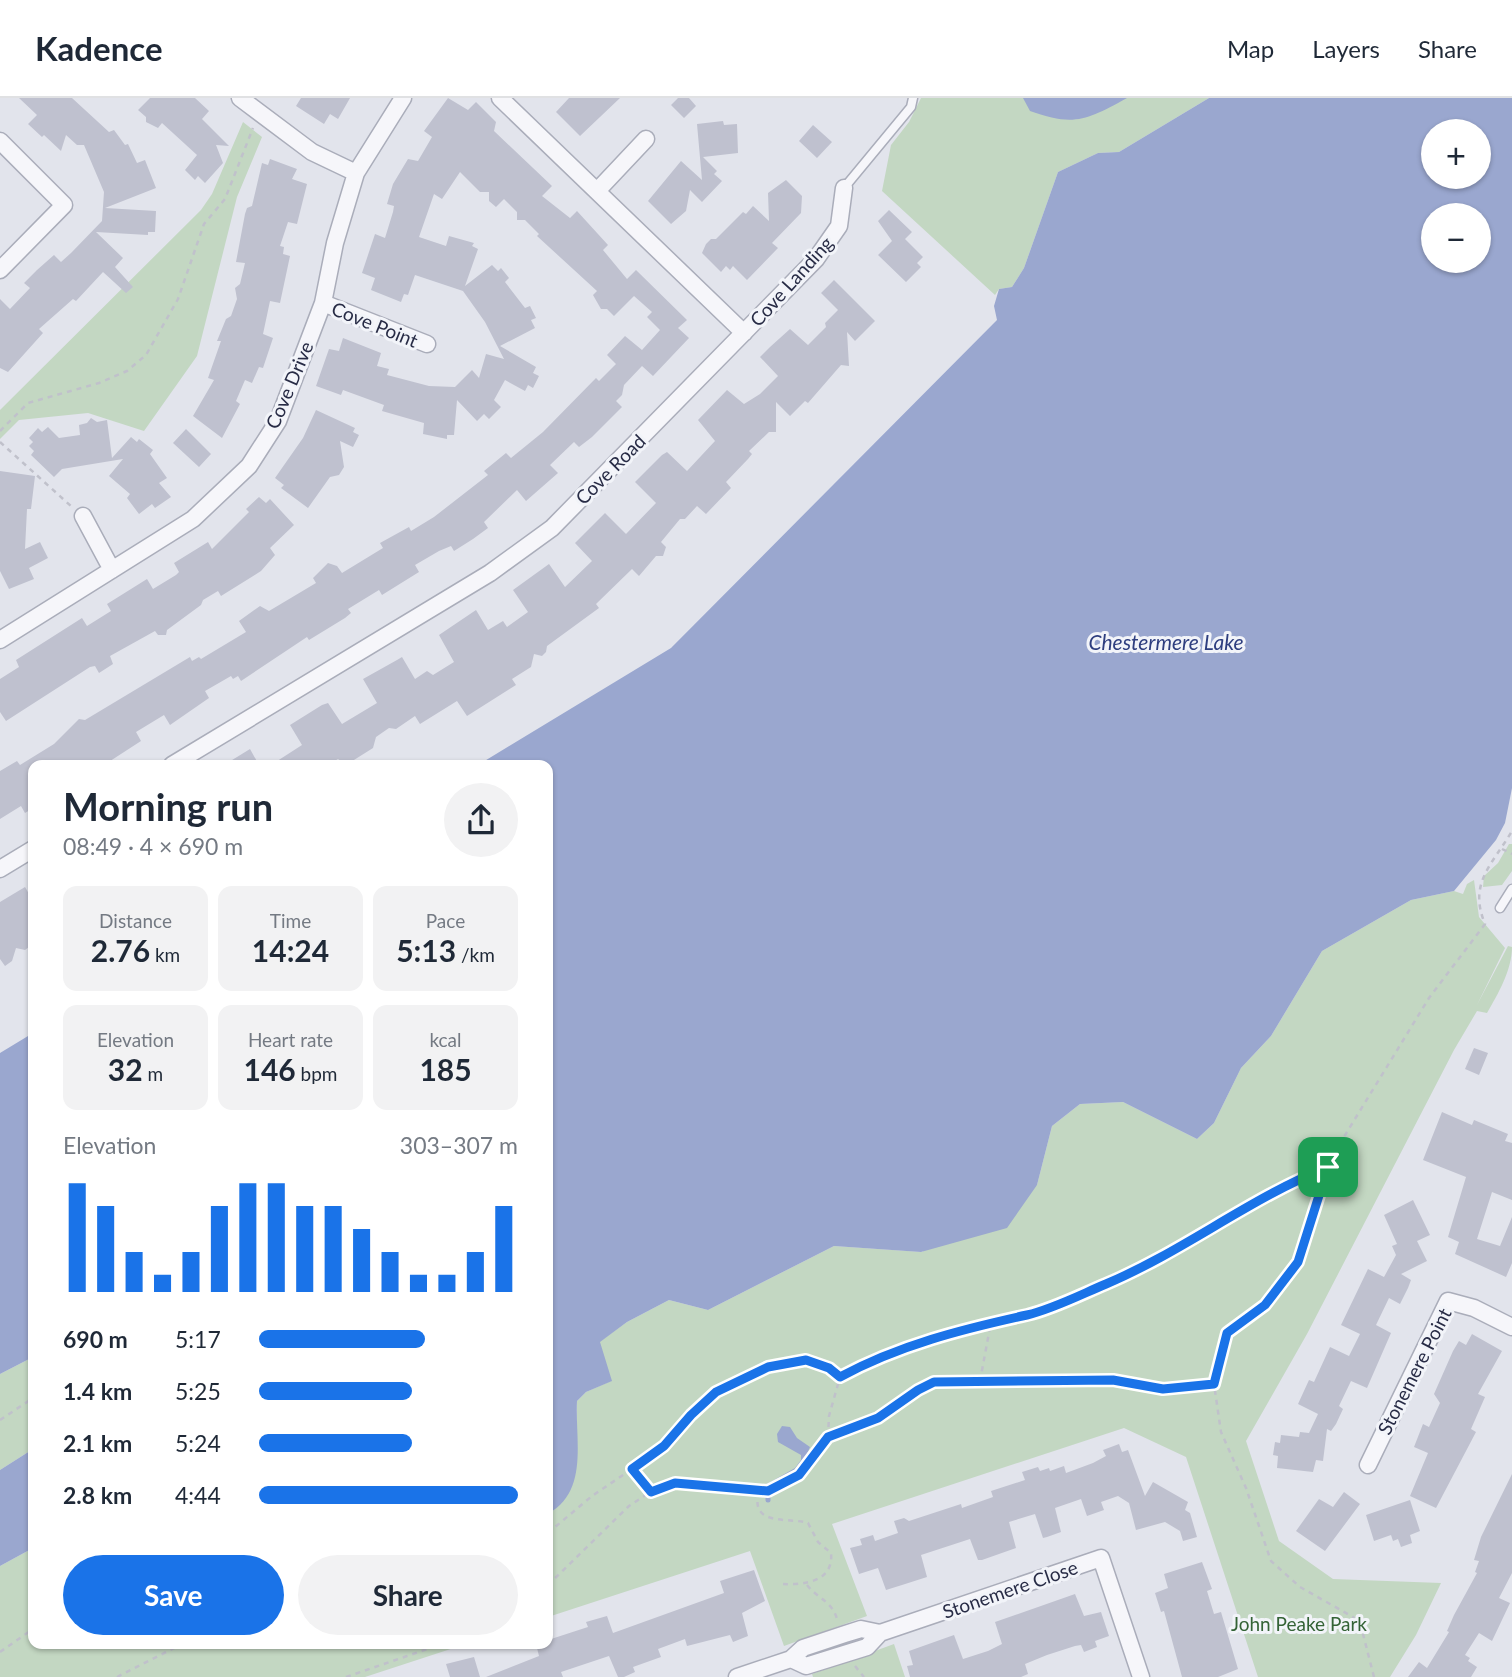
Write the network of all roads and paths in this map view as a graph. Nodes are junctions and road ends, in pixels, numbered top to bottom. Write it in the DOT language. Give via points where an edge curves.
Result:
graph roads {
  1 [pos="240,98"];
  2 [pos="403,98"];
  3 [pos="500,98"];
  4 [pos="913,98"];
  5 [pos="253,128"];
  6 [pos="646,139"];
  7 [pos="0,141"];
  8 [pos="356,173"];
  9 [pos="844,188"];
  10 [pos="597,191"];
  11 [pos="0,270"];
  12 [pos="323,303"];
  13 [pos="744,333"];
  14 [pos="427,344"];
  15 [pos="0,431"];
  16 [pos="0,442"];
  17 [pos="83,516"];
  18 [pos="113,570"];
  19 [pos="0,640"];
  20 [pos="180,760"];
  21 [pos="1512,831"];
  22 [pos="1502,849"];
  23 [pos="28,852"];
  24 [pos="1512,854"];
  25 [pos="0,869"];
  26 [pos="1512,889"];
  27 [pos="1500,908"];
  28 [pos="1328,1167"];
  29 [pos="991,1322"];
  30 [pos="1512,1327"];
  31 [pos="840,1377"];
  32 [pos="980,1381"];
  33 [pos="1214,1384"];
  34 [pos="28,1401"];
  35 [pos="0,1420"];
  36 [pos="828,1437"];
  37 [pos="1368,1465"];
  38 [pos="632,1469"];
  39 [pos="651,1492"];
  40 [pos="759,1492"];
  41 [pos="553,1529"];
  42 [pos="553,1580"];
  43 [pos="781,1584"];
  44 [pos="807,1585"];
  45 [pos="839,1626"];
  46 [pos="28,1632"];
  47 [pos="172,1649"];
  48 [pos="428,1649"];
  49 [pos="0,1651"];
  50 [pos="850,1660"];
  51 [pos="117,1677"];
  52 [pos="346,1677"];
  53 [pos="737,1677"];
  54 [pos="864,1677"];
  55 [pos="1141,1677"];
  56 [pos="1374,1677"];
  1 -- 8 [label="street" via="312,152"];
  2 -- 8 [label="street, Cove Drive"];
  3 -- 10 [label="street"];
  4 -- 9 [label="lane" via="911,107"];
  5 -- 15 [label="path" via="225,199 204,224 178,299 146,355 99,383 29,403"];
  6 -- 10 [label="street"];
  7 -- 11 [label="street" via="64,205"];
  8 -- 12 [label="street, Cove Drive"];
  9 -- 13 [label="street, Cove Landing" via="839,226 816,260"];
  10 -- 13 [label="street"];
  12 -- 14 [label="street, Cove Point"];
  12 -- 18 [label="street, Cove Drive" via="278,421 250,466 193,519"];
  13 -- 20 [label="street, Cove Road" via="535,541"];
  16 -- 17 [label="path"];
  17 -- 18 [label="street"];
  18 -- 19 [label="street, Cove Drive"];
  21 -- 22 [label="path"];
  22 -- 24 [label="path"];
  22 -- 28 [label="path" via="1479,882 1485,925 1429,998"];
  23 -- 25 [label="street"];
  26 -- 27 [label="lane"];
  28 -- 29 [label="path" via="1265,1196 1170,1253 1109,1283 1028,1315"];
  28 -- 33 [label="path" via="1298,1262 1265,1305 1227,1333"];
  29 -- 31 [label="path" via="908,1345"];
  29 -- 32 [label="path"];
  30 -- 37 [label="street, Stonemere Point" via="1448,1301"];
  31 -- 36 [label="path"];
  31 -- 38 [label="path" via="806,1360 768,1367 716,1392 664,1446"];
  32 -- 33 [label="path" via="1113,1380 1163,1389"];
  32 -- 36 [label="path" via="934,1382 878,1418"];
  33 -- 56 [label="path" via="1221,1432 1271,1561 1300,1587 1353,1617 1363,1634"];
  34 -- 35 [label="path"];
  36 -- 40 [label="path" via="799,1475"];
  38 -- 39 [label="path"];
  38 -- 41 [label="path"];
  39 -- 40 [label="path" via="675,1483"];
  39 -- 42 [label="path" via="629,1506"];
  40 -- 44 [label="path" via="757,1503 764,1515 777,1521 808,1523 818,1542 831,1553 824,1573"];
  43 -- 44 [label="path"];
  44 -- 45 [label="path" via="828,1601"];
  46 -- 49 [label="path"];
  47 -- 51 [label="path"];
  48 -- 52 [label="path"];
  50 -- 54 [label="path"];
  53 -- 55 [label="street, Stonemere Close" via="791,1659 803,1648 845,1633 861,1629 880,1633 1101,1558"];
}
